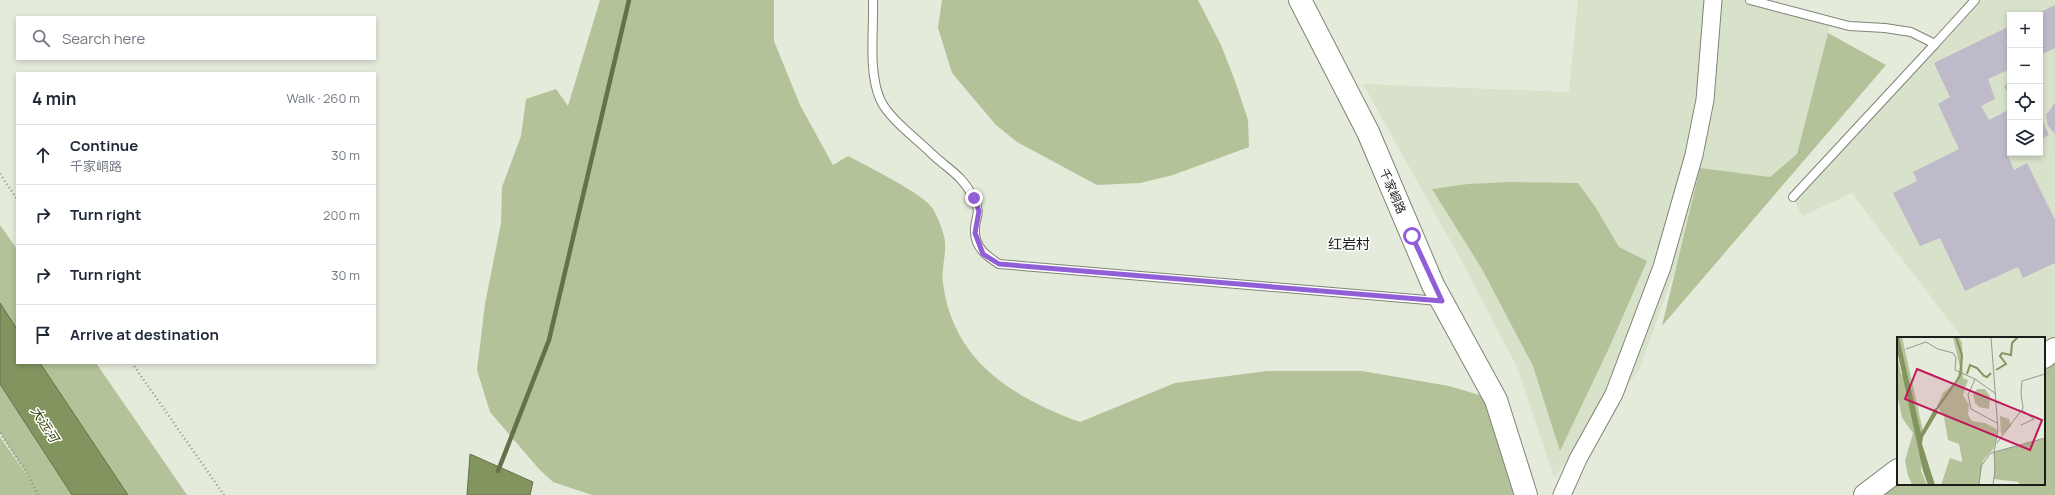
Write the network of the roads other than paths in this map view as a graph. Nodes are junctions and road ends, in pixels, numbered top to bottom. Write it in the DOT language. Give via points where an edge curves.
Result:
graph roads {
  1 [pos="873,0"];
  2 [pos="1300,0"];
  3 [pos="1712,0"];
  4 [pos="1750,0"];
  5 [pos="1975,0"];
  6 [pos="1935,44"];
  7 [pos="1793,197"];
  8 [pos="1442,301"];
  9 [pos="2055,349"];
  10 [pos="2045,356"];
  11 [pos="1897,471"];
  12 [pos="1526,495"];
  13 [pos="1562,495"];
  14 [pos="1865,495"];
  1 -- 8 [label="lane" via="874,38 871,68 880,100 894,118 934,156 962,178 979,211 975,233 983,254 999,264"];
  2 -- 8 [label="main road, 千家峒路" via="1368,132"];
  3 -- 13 [label="street" via="1705,100 1694,156 1662,267 1614,394 1578,459"];
  4 -- 6 [label="lane" via="1849,26 1910,32"];
  5 -- 6 [label="lane"];
  6 -- 7 [label="lane"];
  8 -- 12 [label="main road, 千家峒路" via="1496,400"];
  9 -- 10 [label="main road"];
  11 -- 14 [label="main road"];
}
